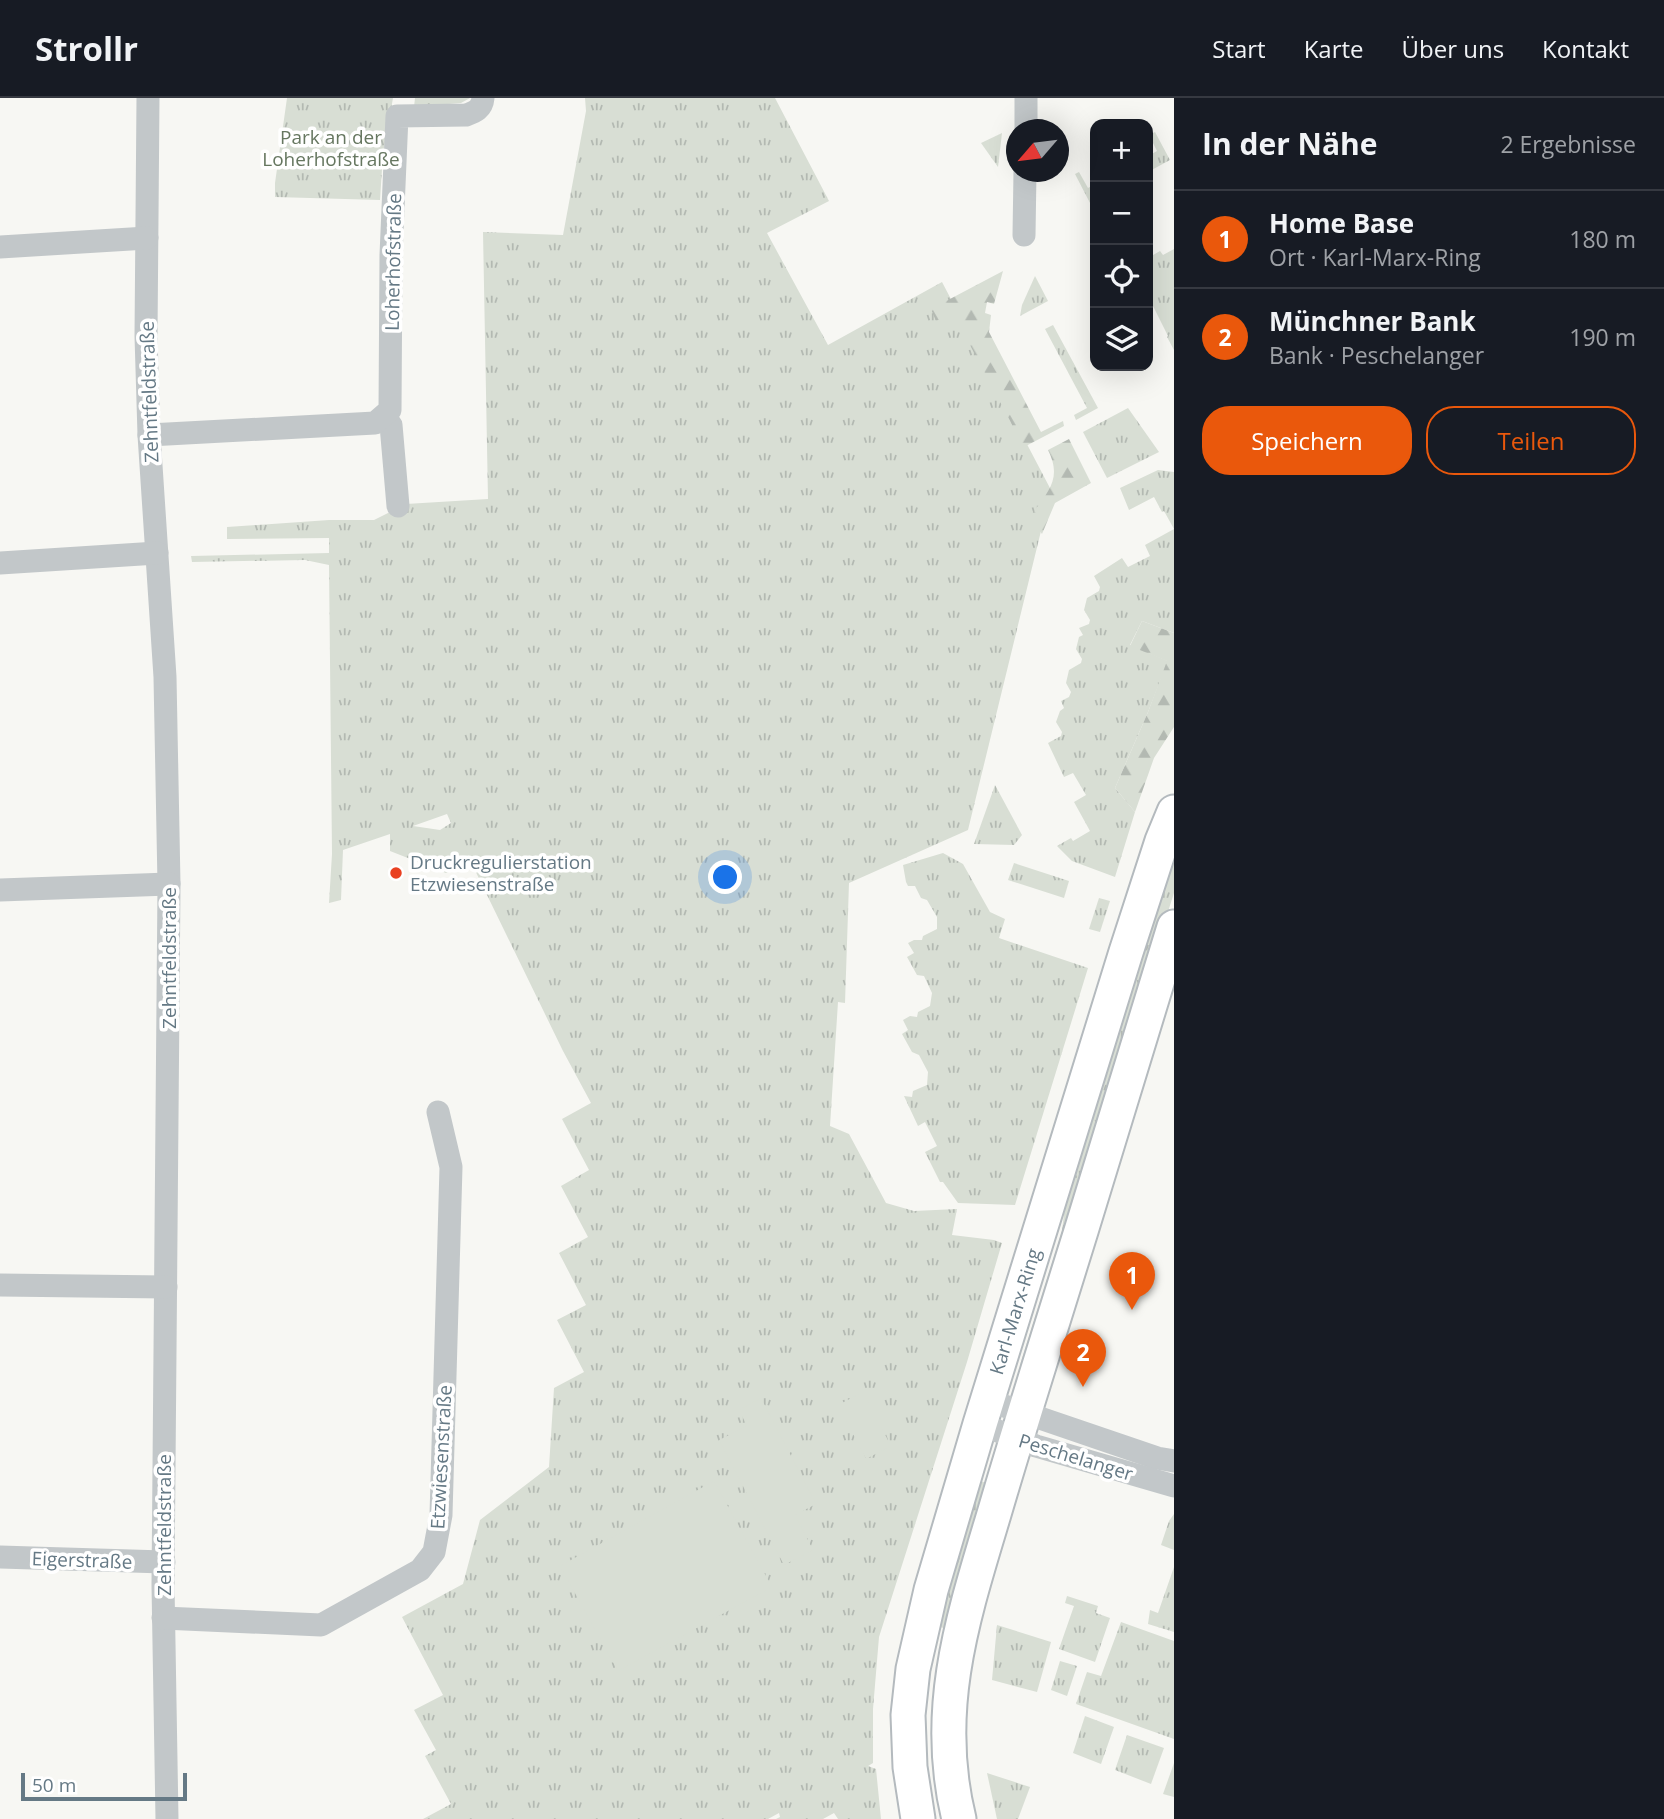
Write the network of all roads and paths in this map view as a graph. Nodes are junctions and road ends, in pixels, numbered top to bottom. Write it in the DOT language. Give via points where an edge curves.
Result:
graph roads {
  1 [pos="148,98"];
  2 [pos="483,98"];
  3 [pos="1026,98"];
  4 [pos="1026,119"];
  5 [pos="1025,182"];
  6 [pos="1024,235"];
  7 [pos="148,238"];
  8 [pos="0,247"];
  9 [pos="384,417"];
  10 [pos="149,435"];
  11 [pos="398,506"];
  12 [pos="157,553"];
  13 [pos="0,563"];
  14 [pos="1174,811"];
  15 [pos="169,884"];
  16 [pos="0,890"];
  17 [pos="1174,927"];
  18 [pos="438,1112"];
  19 [pos="0,1284"];
  20 [pos="166,1287"];
  21 [pos="983,1412"];
  22 [pos="1020,1426"];
  23 [pos="1174,1461"];
  24 [pos="1174,1486"];
  25 [pos="0,1557"];
  26 [pos="164,1562"];
  27 [pos="163,1618"];
  28 [pos="167,1819"];
  29 [pos="918,1819"];
  30 [pos="959,1819"];
  1 -- 7 [label="street, Zehntfeldstraße"];
  2 -- 9 [label="street, Loherhofstraße" via="476,111 466,115 397,116 390,410"];
  3 -- 4 [label="street"];
  5 -- 6 [label="street"];
  7 -- 8 [label="street"];
  7 -- 10 [label="street, Zehntfeldstraße"];
  9 -- 10 [label="street" via="375,423"];
  9 -- 11 [label="street, Loherhofstraße" via="390,425"];
  10 -- 12 [label="street, Zehntfeldstraße"];
  12 -- 13 [label="street"];
  12 -- 15 [label="street, Zehntfeldstraße" via="165,677"];
  14 -- 21 [label="main road, Karl-Marx-Ring"];
  15 -- 16 [label="street"];
  15 -- 20 [label="street, Zehntfeldstraße"];
  17 -- 22 [label="main road, Karl-Marx-Ring"];
  18 -- 27 [label="street, Etzwiesenstraße" via="451,1167 441,1515 434,1552 420,1570 321,1625"];
  19 -- 20 [label="street"];
  20 -- 26 [label="street, Zehntfeldstraße"];
  21 -- 22 [label="street, Peschelanger"];
  21 -- 29 [label="main road, Karl-Marx-Ring" via="913,1669 908,1728"];
  22 -- 23 [label="street, Peschelanger"];
  22 -- 24 [label="street, Peschelanger"];
  22 -- 30 [label="main road, Karl-Marx-Ring" via="953,1670 948,1736"];
  25 -- 26 [label="street, Eigerstraße"];
  26 -- 27 [label="street, Zehntfeldstraße"];
  27 -- 28 [label="street, Zehntfeldstraße"];
}
